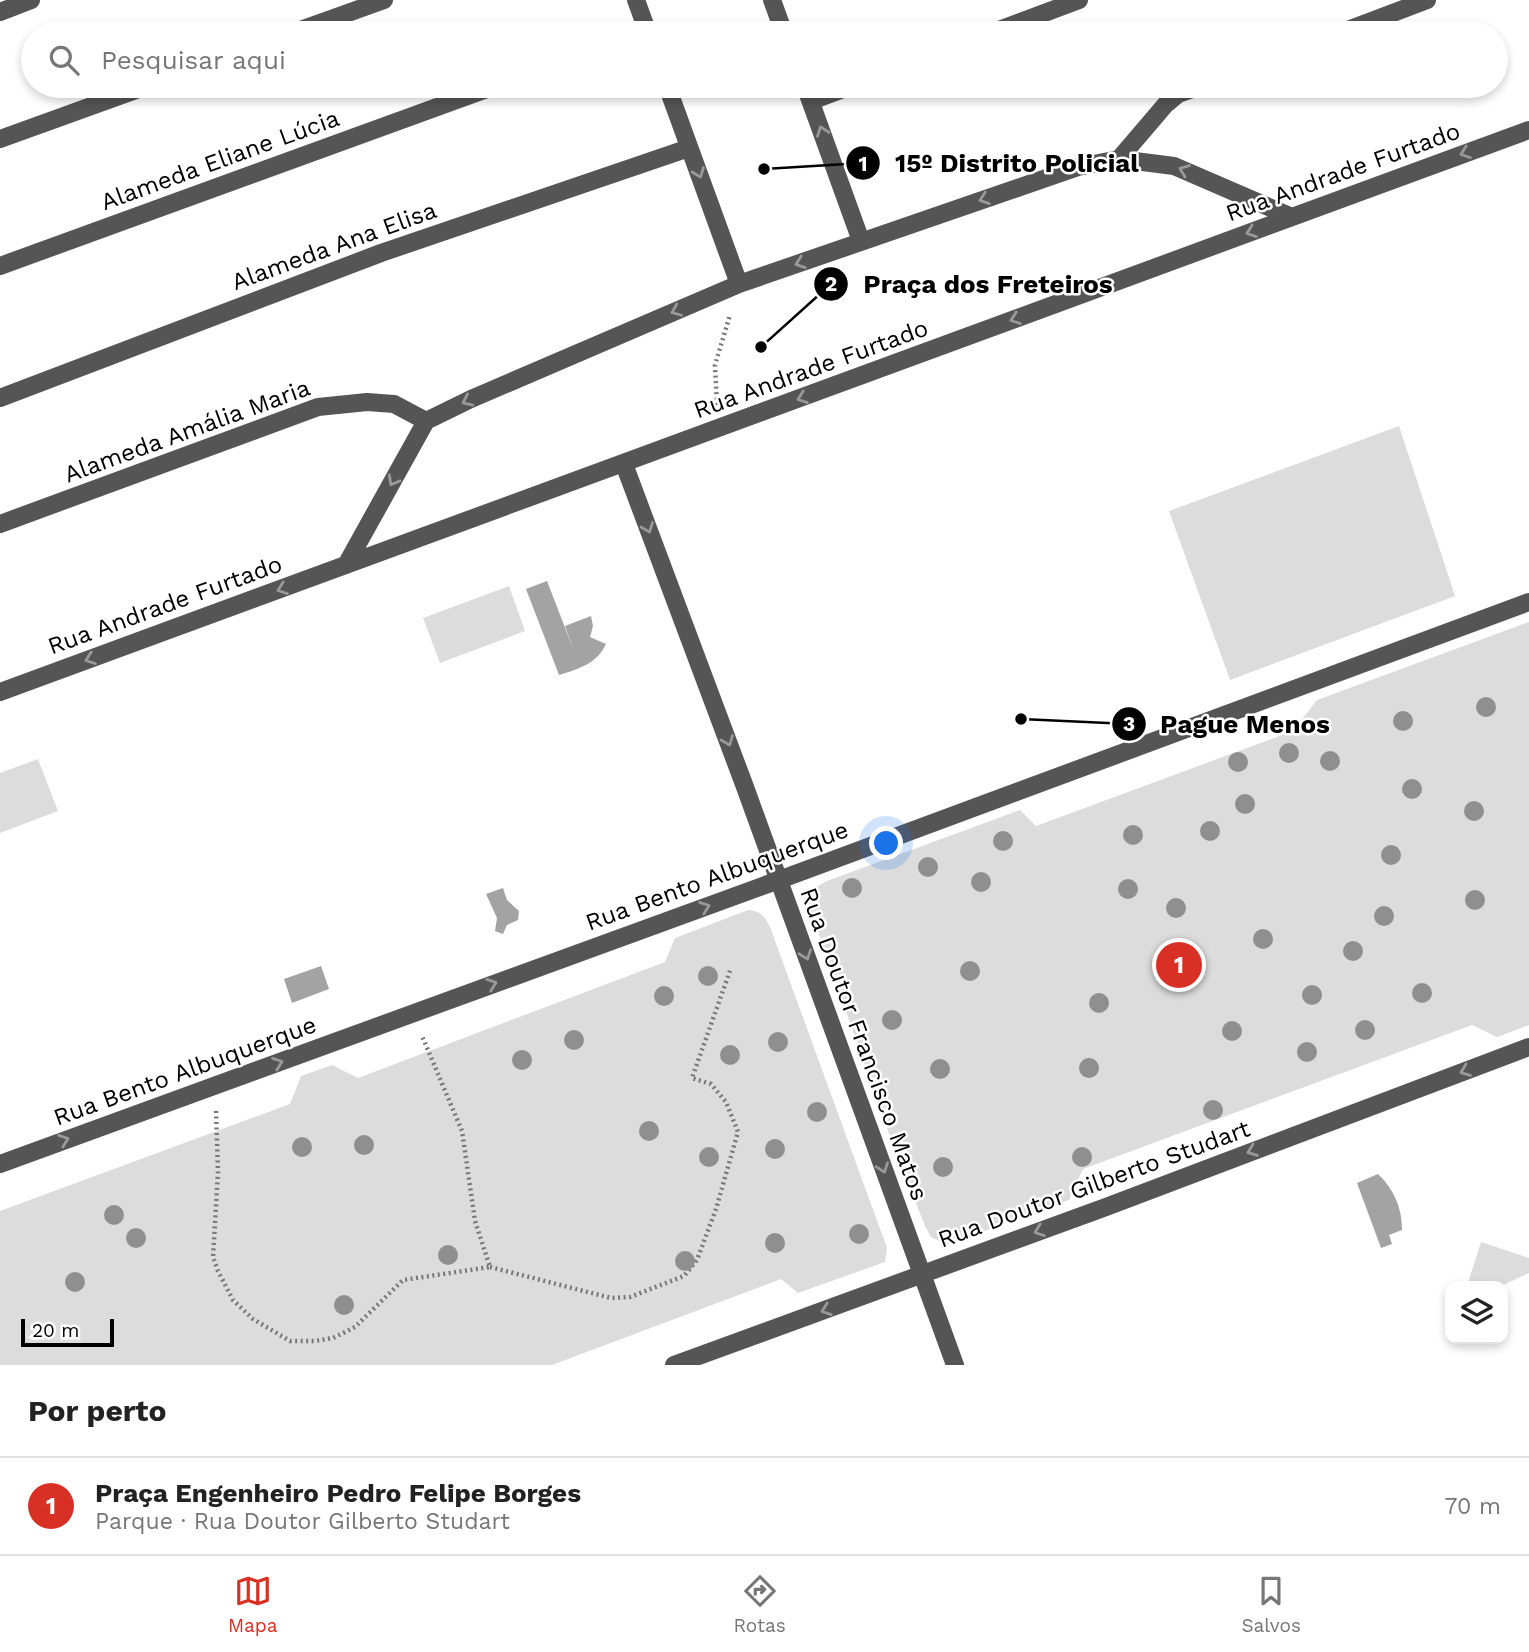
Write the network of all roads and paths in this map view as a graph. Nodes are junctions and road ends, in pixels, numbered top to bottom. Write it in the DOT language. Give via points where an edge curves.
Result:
graph roads {
  1 [pos="31,0"];
  2 [pos="384,0"];
  3 [pos="636,0"];
  4 [pos="772,0"];
  5 [pos="1080,0"];
  6 [pos="1427,0"];
  7 [pos="0,12"];
  8 [pos="325,21"];
  9 [pos="642,21"];
  10 [pos="780,21"];
  11 [pos="1023,21"];
  12 [pos="1372,21"];
  13 [pos="114,98"];
  14 [pos="462,98"];
  15 [pos="671,98"];
  16 [pos="810,98"];
  17 [pos="1173,98"];
  18 [pos="1529,130"];
  19 [pos="0,139"];
  20 [pos="689,148"];
  21 [pos="1119,159"];
  22 [pos="1292,217"];
  23 [pos="861,241"];
  24 [pos="0,266"];
  25 [pos="739,284"];
  26 [pos="0,398"];
  27 [pos="717,410"];
  28 [pos="426,421"];
  29 [pos="624,464"];
  30 [pos="0,524"];
  31 [pos="346,565"];
  32 [pos="1529,602"];
  33 [pos="0,692"];
  34 [pos="779,880"];
  35 [pos="731,968"];
  36 [pos="412,1014"];
  37 [pos="1529,1047"];
  38 [pos="215,1085"];
  39 [pos="0,1164"];
  40 [pos="490,1267"];
  41 [pos="922,1274"];
  42 [pos="674,1365"];
  43 [pos="956,1365"];
  1 -- 7 [label="street"];
  2 -- 8 [label="street"];
  3 -- 9 [label="street"];
  4 -- 10 [label="street"];
  5 -- 11 [label="street"];
  6 -- 12 [label="street"];
  13 -- 19 [label="street"];
  14 -- 24 [label="street, Alameda Eliane Lúcia"];
  15 -- 20 [label="street"];
  23 -- 16 [label="street, one-way"];
  17 -- 21 [label="street"];
  18 -- 22 [label="street, Rua Andrade Furtado, one-way"];
  20 -- 25 [label="street, one-way"];
  20 -- 26 [label="street, Alameda Ana Elisa" via="381,253"];
  22 -- 21 [label="street, one-way" via="1174,166"];
  21 -- 23 [label="street, one-way" via="1078,167"];
  22 -- 29 [label="street, Rua Andrade Furtado, one-way"];
  23 -- 25 [label="street, one-way"];
  25 -- 27 [label="path" via="715,365"];
  25 -- 28 [label="street, one-way"];
  28 -- 30 [label="street, Alameda Amália Maria" via="394,404 355,402 318,407"];
  28 -- 31 [label="street, one-way"];
  29 -- 31 [label="street, Rua Andrade Furtado"];
  29 -- 34 [label="street, Rua Doutor Francisco Matos, one-way"];
  31 -- 33 [label="street, Rua Andrade Furtado, one-way"];
  32 -- 34 [label="street, Rua Bento Albuquerque"];
  36 -- 34 [label="street, Rua Bento Albuquerque, one-way"];
  34 -- 41 [label="street, Rua Doutor Francisco Matos, one-way"];
  35 -- 40 [label="path" via="692,1078 711,1084 726,1102 738,1132 697,1260 684,1276 630,1297 611,1298"];
  38 -- 36 [label="street, Rua Bento Albuquerque, one-way"];
  36 -- 40 [label="path" via="462,1130 475,1221"];
  37 -- 41 [label="street, Rua Doutor Gilberto Studart, one-way"];
  39 -- 38 [label="street, Rua Bento Albuquerque, one-way"];
  38 -- 40 [label="path" via="218,1172 214,1257 233,1300 253,1319 290,1341 333,1338 355,1327 403,1280"];
  41 -- 42 [label="street, Rua Doutor Gilberto Studart, one-way"];
  41 -- 43 [label="street, Rua Doutor Francisco Matos"];
}
